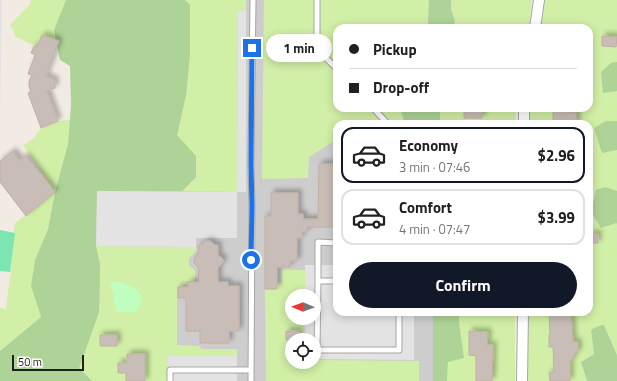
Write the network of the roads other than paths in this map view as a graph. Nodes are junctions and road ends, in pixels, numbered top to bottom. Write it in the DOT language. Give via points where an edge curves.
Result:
graph roads {
  1 [pos="253,0"];
  2 [pos="317,0"];
  3 [pos="539,0"];
  4 [pos="536,24"];
  5 [pos="333,65"];
  6 [pos="378,112"];
  7 [pos="384,120"];
  8 [pos="333,243"];
  9 [pos="318,281"];
  10 [pos="333,281"];
  11 [pos="399,316"];
  12 [pos="523,316"];
  13 [pos="251,370"];
  14 [pos="170,381"];
  15 [pos="251,381"];
  16 [pos="522,381"];
  1 -- 13 [label="lane"];
  2 -- 5 [label="lane" via="317,49"];
  3 -- 4 [label="street"];
  6 -- 7 [label="lane"];
  8 -- 9 [label="lane" via="318,242"];
  9 -- 10 [label="lane"];
  9 -- 11 [label="lane" via="318,350 399,350"];
  12 -- 16 [label="street"];
  13 -- 14 [label="lane" via="170,370"];
  13 -- 15 [label="lane"];
}
